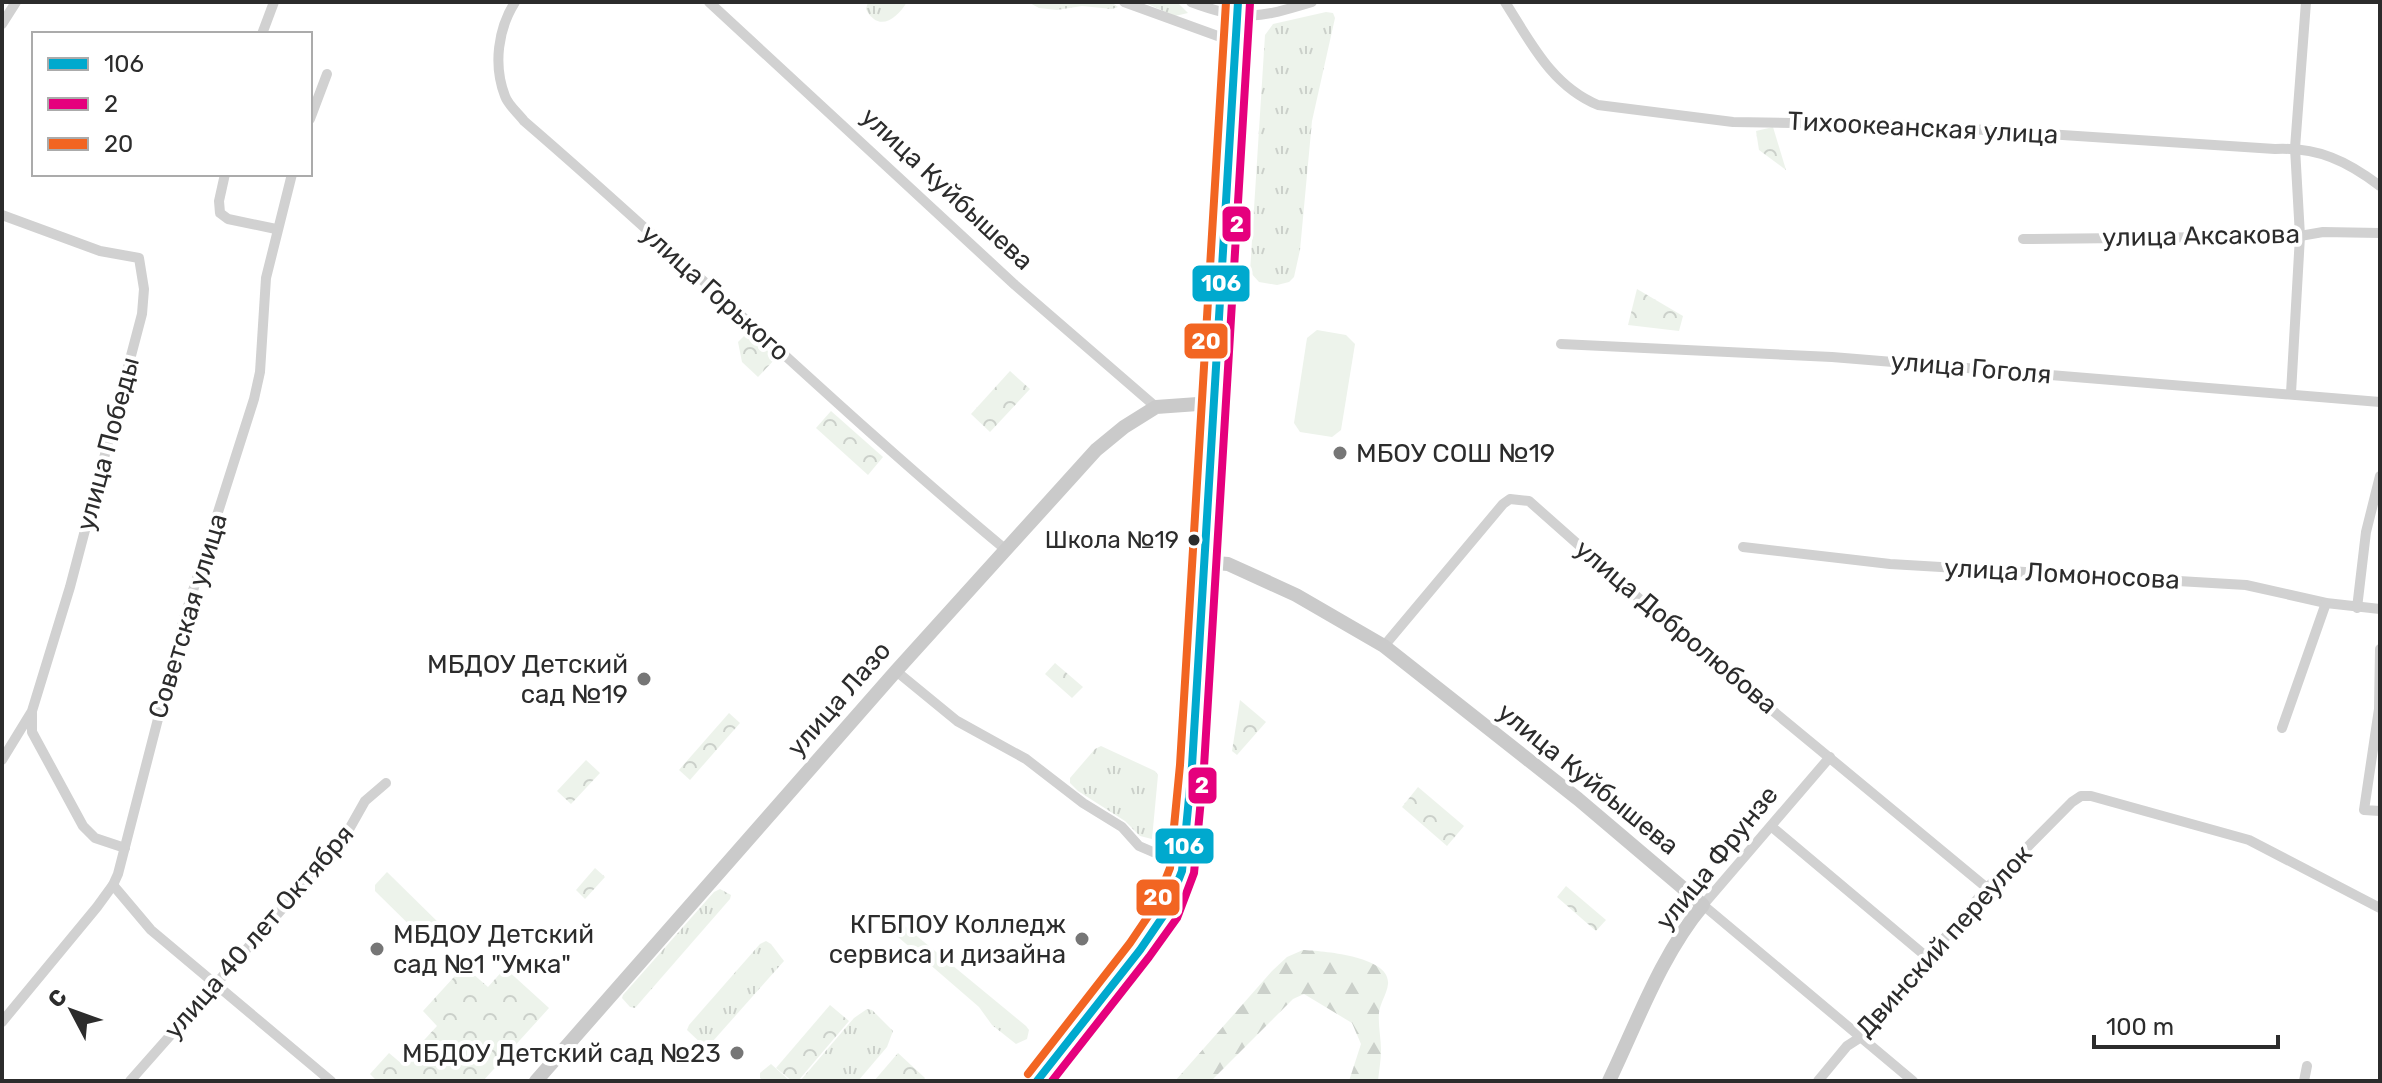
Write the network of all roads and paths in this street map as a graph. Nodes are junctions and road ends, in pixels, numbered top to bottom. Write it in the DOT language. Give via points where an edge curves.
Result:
graph roads {
  1 [pos="16,2"];
  2 [pos="274,2"];
  3 [pos="515,2"];
  4 [pos="709,2"];
  5 [pos="1124,2"];
  6 [pos="1191,2"];
  7 [pos="1312,2"];
  8 [pos="1505,2"];
  9 [pos="2306,2"];
  10 [pos="1238,10"];
  11 [pos="2,24"];
  12 [pos="263,32"];
  13 [pos="1237,43"];
  14 [pos="327,74"];
  15 [pos="312,114"];
  16 [pos="2295,148"];
  17 [pos="225,176"];
  18 [pos="291,176"];
  19 [pos="2380,186"];
  20 [pos="2,215"];
  21 [pos="276,229"];
  22 [pos="2380,233"];
  23 [pos="2300,236"];
  24 [pos="2023,239"];
  25 [pos="1561,344"];
  26 [pos="2291,393"];
  27 [pos="2380,402"];
  28 [pos="1212,403"];
  29 [pos="1156,407"];
  30 [pos="2380,476"];
  31 [pos="1743,547"];
  32 [pos="1005,549"];
  33 [pos="1204,562"];
  34 [pos="2326,603"];
  35 [pos="2357,608"];
  36 [pos="2380,609"];
  37 [pos="1384,646"];
  38 [pos="2380,649"];
  39 [pos="896,671"];
  40 [pos="2380,709"];
  41 [pos="32,711"];
  42 [pos="2282,728"];
  43 [pos="1830,757"];
  44 [pos="2,760"];
  45 [pos="386,783"];
  46 [pos="2380,811"];
  47 [pos="1772,827"];
  48 [pos="125,848"];
  49 [pos="1184,858"];
  50 [pos="113,885"];
  51 [pos="1987,888"];
  52 [pos="1703,905"];
  53 [pos="2380,908"];
  54 [pos="1928,958"];
  55 [pos="215,983"];
  56 [pos="2,1022"];
  57 [pos="1861,1037"];
  58 [pos="2307,1066"];
  59 [pos="130,1081"];
  60 [pos="331,1081"];
  61 [pos="536,1081"];
  62 [pos="1037,1081"];
  63 [pos="1609,1081"];
  64 [pos="1818,1081"];
  65 [pos="1913,1081"];
  66 [pos="2304,1081"];
  1 -- 11 [label="street"];
  2 -- 12 [label="street"];
  3 -- 32 [label="street, улица Горького" via="497,60 505,98 524,121"];
  4 -- 29 [label="street, улица Куйбышева" via="982,256"];
  5 -- 13 [label="street"];
  6 -- 10 [label="street"];
  7 -- 10 [label="street" via="1275,13"];
  8 -- 16 [label="street, Тихоокеанская улица" via="1561,83 1598,105 1733,122 1854,123"];
  9 -- 16 [label="street"];
  10 -- 13 [label="main road"];
  13 -- 28 [label="main road"];
  14 -- 15 [label="street"];
  16 -- 19 [label="street, Тихоокеанская улица" via="2342,160"];
  16 -- 23 [label="street"];
  17 -- 21 [label="street" via="220,213"];
  18 -- 21 [label="street, Советская улица"];
  20 -- 41 [label="street, улица Победы" via="100,251 139,258 144,289 142,314 70,587"];
  21 -- 48 [label="street, Советская улица" via="254,399 179,636"];
  22 -- 23 [label="street, улица Аксакова"];
  23 -- 24 [label="street, улица Аксакова"];
  23 -- 26 [label="street"];
  25 -- 26 [label="street, улица Гоголя" via="1832,357"];
  26 -- 27 [label="street, улица Гоголя"];
  28 -- 29 [label="main road, улица Лазо"];
  28 -- 33 [label="main road"];
  29 -- 32 [label="main road, улица Лазо" via="1096,450"];
  30 -- 35 [label="street" via="2366,532"];
  31 -- 34 [label="street, улица Ломоносова" via="1890,564 2246,585"];
  32 -- 39 [label="main road, улица Лазо"];
  33 -- 37 [label="main road, улица Куйбышева" via="1228,564 1296,595"];
  33 -- 49 [label="main road"];
  34 -- 35 [label="street, улица Ломоносова"];
  34 -- 42 [label="street"];
  35 -- 36 [label="street, улица Ломоносова"];
  37 -- 43 [label="street, улица Добролюбова" via="1494,513 1510,499 1520,498 1541,510 1669,625"];
  37 -- 52 [label="main road, улица Куйбышева"];
  38 -- 40 [label="street"];
  39 -- 49 [label="street" via="966,727 1026,759 1122,827 1139,846"];
  39 -- 61 [label="main road, улица Лазо"];
  40 -- 46 [label="street" via="2364,810"];
  41 -- 44 [label="street, улица Победы"];
  41 -- 48 [label="street" via="32,732 83,826 95,838"];
  43 -- 47 [label="street, улица Фрунзе"];
  43 -- 51 [label="street, улица Добролюбова"];
  45 -- 55 [label="street, улица 40 лет Октября" via="365,801 343,840"];
  47 -- 52 [label="street, улица Фрунзе"];
  47 -- 54 [label="street"];
  48 -- 50 [label="street, Советская улица"];
  49 -- 62 [label="main road" via="1166,912"];
  50 -- 55 [label="street" via="151,930"];
  50 -- 56 [label="street, Советская улица"];
  51 -- 53 [label="street, Двинский переулок" via="2072,802 2091,796 2240,837"];
  51 -- 54 [label="street, Двинский переулок"];
  52 -- 57 [label="street, улица Куйбышева"];
  52 -- 63 [label="main road, улица Фрунзе" via="1666,962"];
  54 -- 57 [label="street, Двинский переулок"];
  55 -- 59 [label="street, улица 40 лет Октября"];
  55 -- 60 [label="street"];
  57 -- 64 [label="street, Двинский переулок"];
  57 -- 65 [label="street, улица Куйбышева"];
  58 -- 66 [label="street"];
}
